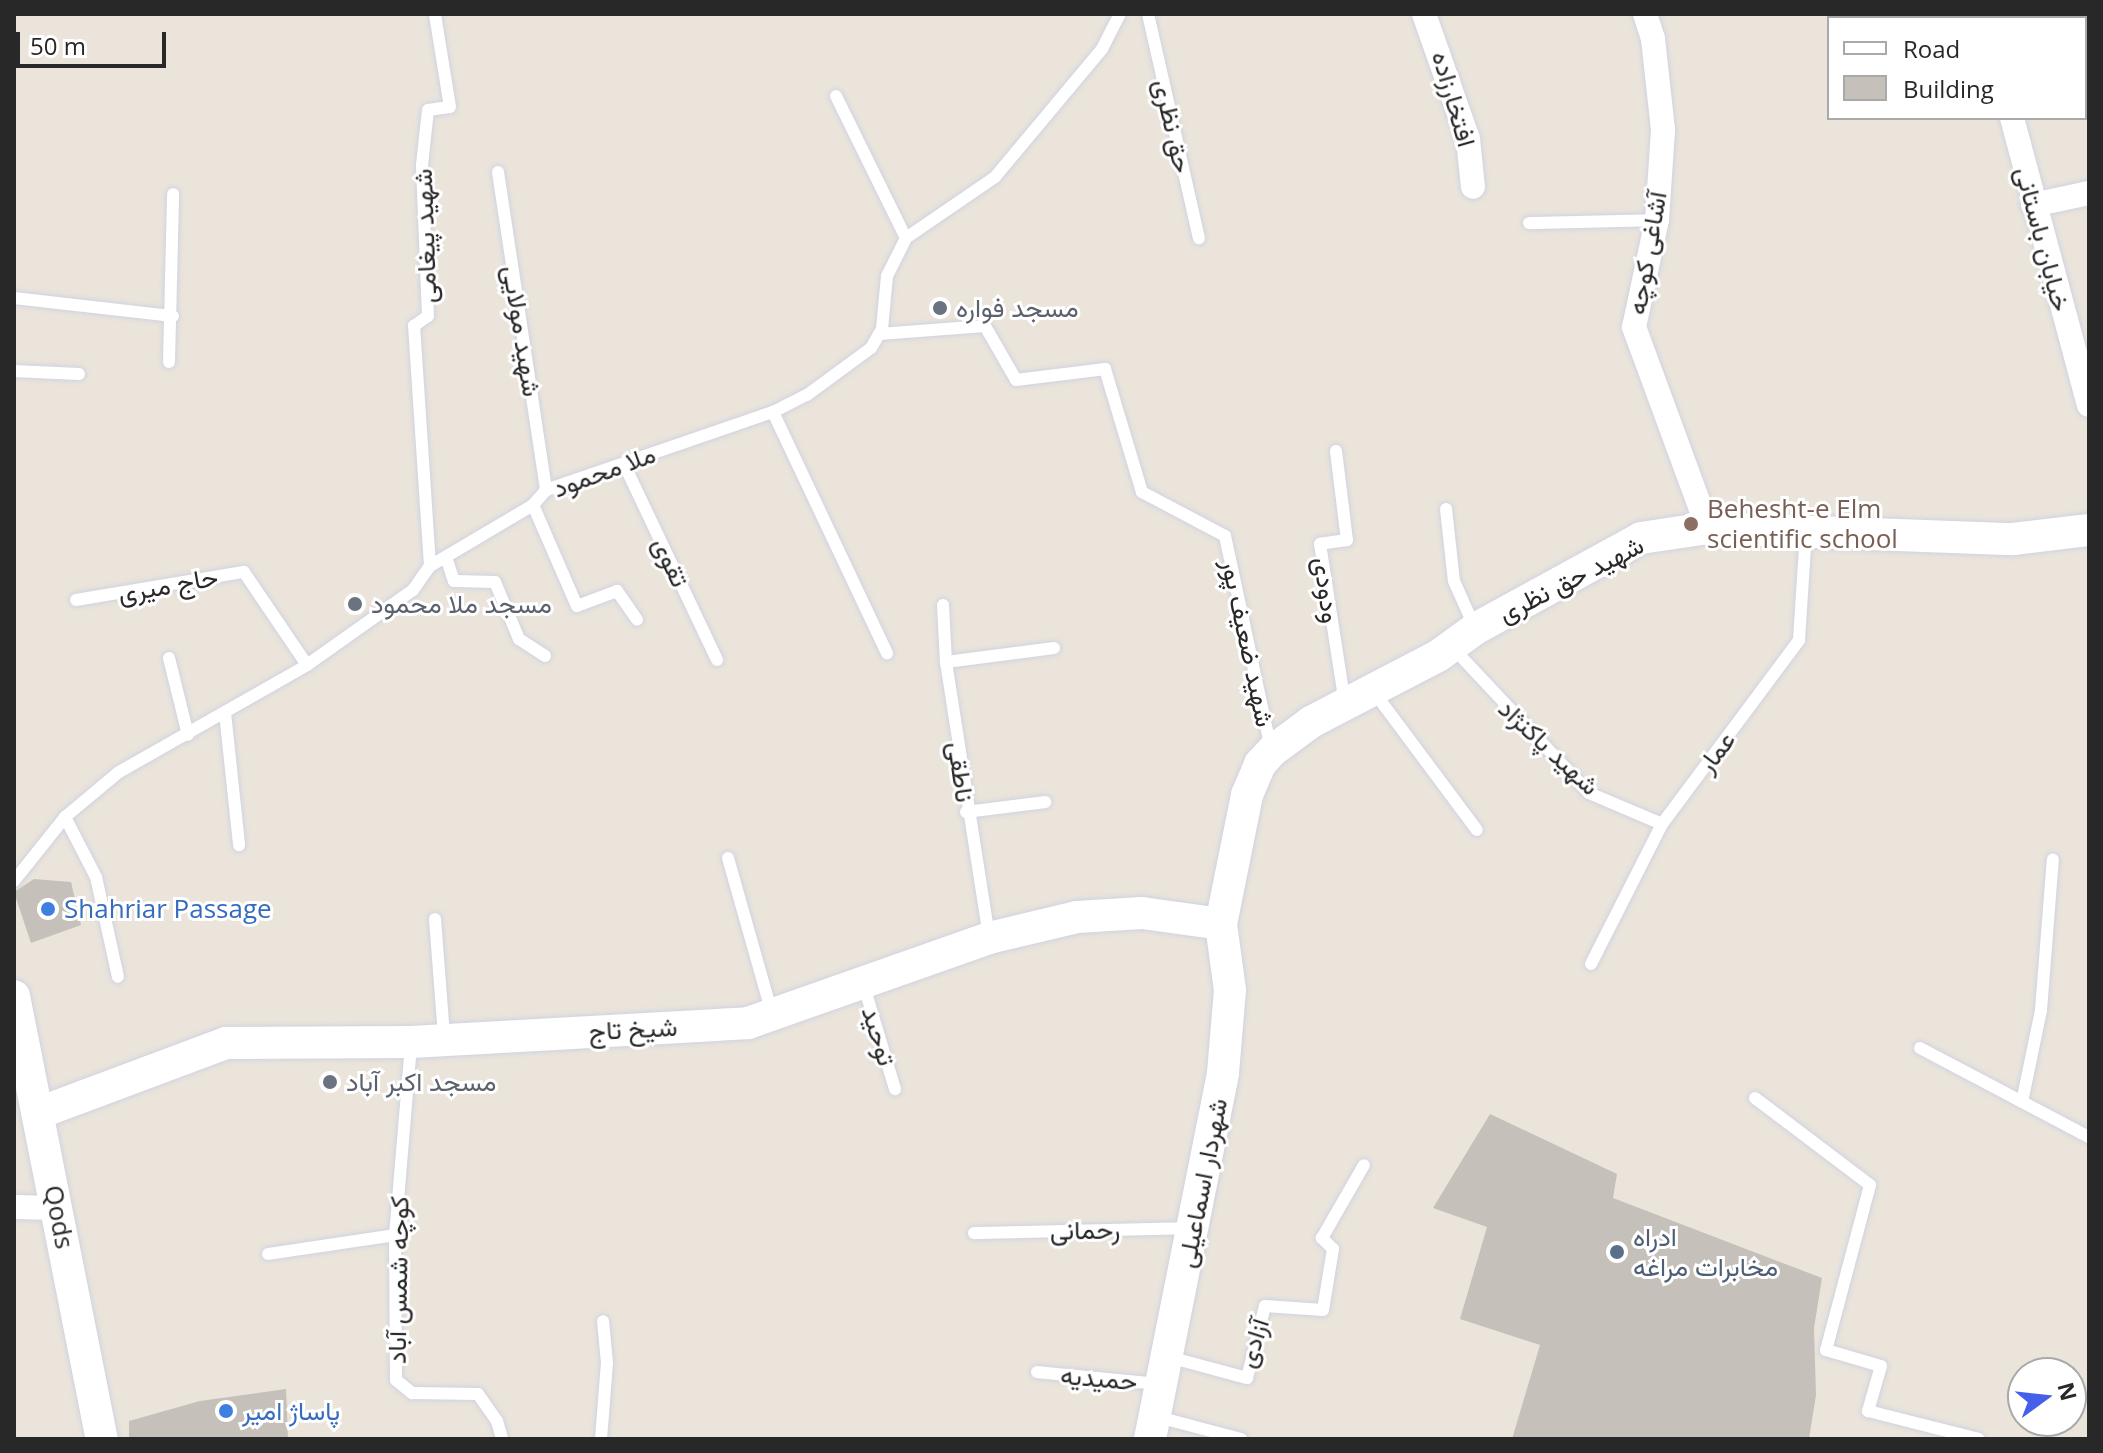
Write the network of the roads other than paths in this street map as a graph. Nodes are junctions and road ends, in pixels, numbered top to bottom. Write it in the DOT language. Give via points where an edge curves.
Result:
graph roads {
  1 [pos="435,14"];
  2 [pos="1120,14"];
  3 [pos="1148,14"];
  4 [pos="1424,14"];
  5 [pos="1645,14"];
  6 [pos="836,96"];
  7 [pos="2012,120"];
  8 [pos="498,172"];
  9 [pos="1473,187"];
  10 [pos="2089,193"];
  11 [pos="173,194"];
  12 [pos="2033,205"];
  13 [pos="1657,220"];
  14 [pos="1529,223"];
  15 [pos="906,238"];
  16 [pos="1199,238"];
  17 [pos="14,298"];
  18 [pos="173,316"];
  19 [pos="879,334"];
  20 [pos="169,362"];
  21 [pos="14,371"];
  22 [pos="79,374"];
  23 [pos="2089,405"];
  24 [pos="773,412"];
  25 [pos="1336,451"];
  26 [pos="624,464"];
  27 [pos="546,490"];
  28 [pos="533,505"];
  29 [pos="1446,509"];
  30 [pos="1708,528"];
  31 [pos="2089,530"];
  32 [pos="1806,532"];
  33 [pos="447,560"];
  34 [pos="430,566"];
  35 [pos="76,600"];
  36 [pos="943,605"];
  37 [pos="637,620"];
  38 [pos="1464,638"];
  39 [pos="1054,648"];
  40 [pos="887,653"];
  41 [pos="545,656"];
  42 [pos="169,658"];
  43 [pos="717,660"];
  44 [pos="946,662"];
  45 [pos="307,665"];
  46 [pos="1358,696"];
  47 [pos="225,713"];
  48 [pos="188,735"];
  49 [pos="1272,751"];
  50 [pos="1045,802"];
  51 [pos="966,812"];
  52 [pos="65,817"];
  53 [pos="1662,824"];
  54 [pos="1477,830"];
  55 [pos="239,845"];
  56 [pos="728,858"];
  57 [pos="2053,859"];
  58 [pos="14,881"];
  59 [pos="435,919"];
  60 [pos="1221,924"];
  61 [pos="989,938"];
  62 [pos="1591,964"];
  63 [pos="118,977"];
  64 [pos="863,983"];
  65 [pos="14,996"];
  66 [pos="773,1016"];
  67 [pos="444,1041"];
  68 [pos="411,1042"];
  69 [pos="1920,1048"];
  70 [pos="895,1089"];
  71 [pos="1755,1098"];
  72 [pos="2022,1102"];
  73 [pos="39,1113"];
  74 [pos="2089,1137"];
  75 [pos="1364,1165"];
  76 [pos="14,1207"];
  77 [pos="57,1208"];
  78 [pos="1196,1228"];
  79 [pos="974,1233"];
  80 [pos="395,1235"];
  81 [pos="268,1254"];
  82 [pos="603,1321"];
  83 [pos="1163,1370"];
  84 [pos="1037,1372"];
  85 [pos="1152,1427"];
  86 [pos="102,1439"];
  87 [pos="502,1439"];
  88 [pos="601,1439"];
  89 [pos="1241,1439"];
  90 [pos="1979,1439"];
  1 -- 34 [label="lane, شهید پیغامی" via="450,107 428,110 422,165 428,316 414,326"];
  2 -- 15 [label="lane" via="1102,49 995,177"];
  3 -- 16 [label="lane, حق نظری"];
  4 -- 9 [label="street, افتخارزاده" via="1468,139"];
  5 -- 13 [label="street, آشاغی کوچه" via="1653,39 1663,130"];
  6 -- 15 [label="lane"];
  7 -- 12 [label="street, خیابان باستانی"];
  8 -- 27 [label="lane, شهید مولایی"];
  10 -- 12 [label="street"];
  11 -- 18 [label="lane"];
  12 -- 23 [label="street, خیابان باستانی"];
  13 -- 14 [label="lane"];
  13 -- 30 [label="street, آشاغی کوچه" via="1634,327"];
  15 -- 19 [label="lane" via="887,276"];
  17 -- 18 [label="lane"];
  18 -- 20 [label="lane"];
  19 -- 24 [label="lane, ملا محمود" via="871,348 807,395"];
  19 -- 49 [label="lane, شهید ضعیف پور" via="985,326 1016,380 1105,369 1142,492 1225,536"];
  21 -- 22 [label="lane"];
  24 -- 26 [label="lane, ملا محمود"];
  24 -- 40 [label="lane"];
  25 -- 46 [label="lane, ودودی" via="1347,540 1320,544"];
  26 -- 27 [label="lane, ملا محمود"];
  26 -- 43 [label="lane, تقوی"];
  27 -- 28 [label="lane, ملا محمود"];
  28 -- 33 [label="lane, ملا محمود" via="463,544"];
  28 -- 37 [label="lane" via="577,606 617,591"];
  29 -- 38 [label="lane, شهید پاکنژاد"];
  30 -- 32 [label="street, شهید حق نظری"];
  30 -- 38 [label="street, شهید حق نظری" via="1641,538"];
  31 -- 32 [label="street, شهید حق نظری" via="2013,539"];
  32 -- 53 [label="lane, عمار" via="1799,640"];
  33 -- 34 [label="lane, ملا محمود"];
  33 -- 41 [label="lane" via="454,581 495,582 519,639"];
  34 -- 45 [label="lane" via="413,590"];
  35 -- 45 [label="lane, حاج میری" via="244,572"];
  36 -- 44 [label="lane, ناطقی"];
  38 -- 46 [label="street, شهید حق نظری"];
  38 -- 53 [label="lane, شهید پاکنژاد" via="1589,793"];
  39 -- 44 [label="lane"];
  42 -- 48 [label="lane"];
  44 -- 51 [label="lane, ناطقی"];
  45 -- 47 [label="lane"];
  46 -- 49 [label="street, شهید حق نظری"];
  46 -- 54 [label="lane"];
  47 -- 48 [label="lane"];
  47 -- 55 [label="lane"];
  48 -- 52 [label="lane" via="119,772"];
  49 -- 60 [label="street, شهید حق نظری" via="1260,764 1247,795"];
  50 -- 51 [label="lane"];
  51 -- 61 [label="lane, ناطقی"];
  52 -- 58 [label="lane"];
  52 -- 63 [label="lane" via="96,877"];
  53 -- 62 [label="lane, عمار"];
  56 -- 66 [label="lane"];
  57 -- 72 [label="lane" via="2041,1010"];
  59 -- 67 [label="lane"];
  60 -- 61 [label="street, شیخ تاج" via="1142,913 1103,915"];
  60 -- 78 [label="street, شهردار اسماعیلی" via="1230,990 1223,1073"];
  61 -- 64 [label="street, شیخ تاج"];
  64 -- 66 [label="street, شیخ تاج"];
  64 -- 70 [label="lane, توحید"];
  65 -- 73 [label="street, Qods"];
  66 -- 67 [label="street, شیخ تاج" via="748,1023"];
  67 -- 68 [label="street, شیخ تاج"];
  68 -- 73 [label="street, شیخ تاج" via="226,1043"];
  68 -- 80 [label="lane, کوچه شمس آباد"];
  69 -- 72 [label="lane"];
  71 -- 90 [label="lane" via="1870,1185 1826,1350 1881,1366 1868,1411"];
  72 -- 74 [label="lane"];
  73 -- 77 [label="street, Qods"];
  75 -- 83 [label="lane, آزادی" via="1322,1238 1333,1249 1323,1310 1265,1306 1247,1378"];
  76 -- 77 [label="street"];
  77 -- 86 [label="street, Qods"];
  78 -- 79 [label="lane, رحمانی"];
  78 -- 83 [label="street, شهردار اسماعیلی"];
  80 -- 81 [label="lane"];
  80 -- 87 [label="lane, کوچه شمس آباد" via="396,1380 412,1393 478,1394 497,1421"];
  82 -- 88 [label="lane" via="607,1363"];
  83 -- 84 [label="lane, حمیدیه"];
  83 -- 85 [label="street, شهردار اسماعیلی"];
  85 -- 89 [label="lane"];
}
